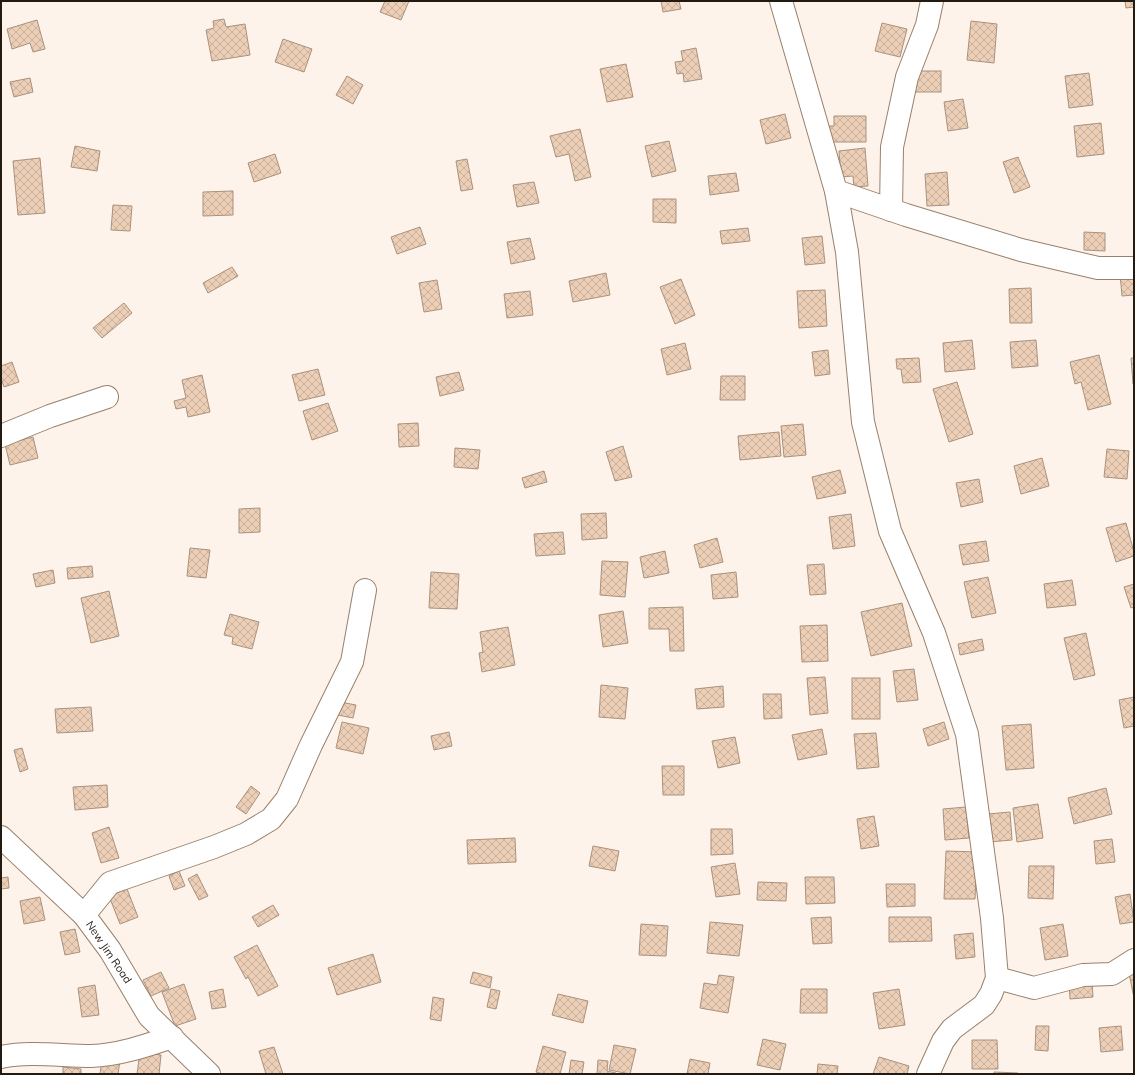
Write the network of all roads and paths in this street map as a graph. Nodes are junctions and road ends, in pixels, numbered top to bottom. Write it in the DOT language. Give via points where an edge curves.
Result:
graph roads {
  1 [pos="781,1"];
  2 [pos="932,1"];
  3 [pos="836,191"];
  4 [pos="891,210"];
  5 [pos="1134,268"];
  6 [pos="107,397"];
  7 [pos="1,436"];
  8 [pos="365,590"];
  9 [pos="1,837"];
  10 [pos="84,915"];
  11 [pos="1134,960"];
  12 [pos="997,978"];
  13 [pos="172,1037"];
  14 [pos="1,1057"];
  15 [pos="209,1074"];
  16 [pos="928,1074"];
  1 -- 3 [label="street"];
  2 -- 4 [label="street" via="927,25 907,77 892,147"];
  3 -- 4 [label="street"];
  3 -- 12 [label="street" via="847,252 863,422 890,531 934,632 967,734 992,918"];
  4 -- 5 [label="street" via="1021,250 1098,268"];
  6 -- 7 [label="street"];
  8 -- 10 [label="street" via="352,662 287,799 271,819 246,834 214,847 110,883"];
  9 -- 10 [label="street, New Jim Road"];
  10 -- 13 [label="street, New Jim Road" via="110,950 149,1016"];
  11 -- 12 [label="street" via="1112,974 1083,975 1034,988"];
  12 -- 16 [label="street" via="992,994 984,1005 952,1029 943,1041"];
  13 -- 14 [label="street" via="131,1050 92,1056 17,1054"];
  13 -- 15 [label="street, New Jim Road"];
}
